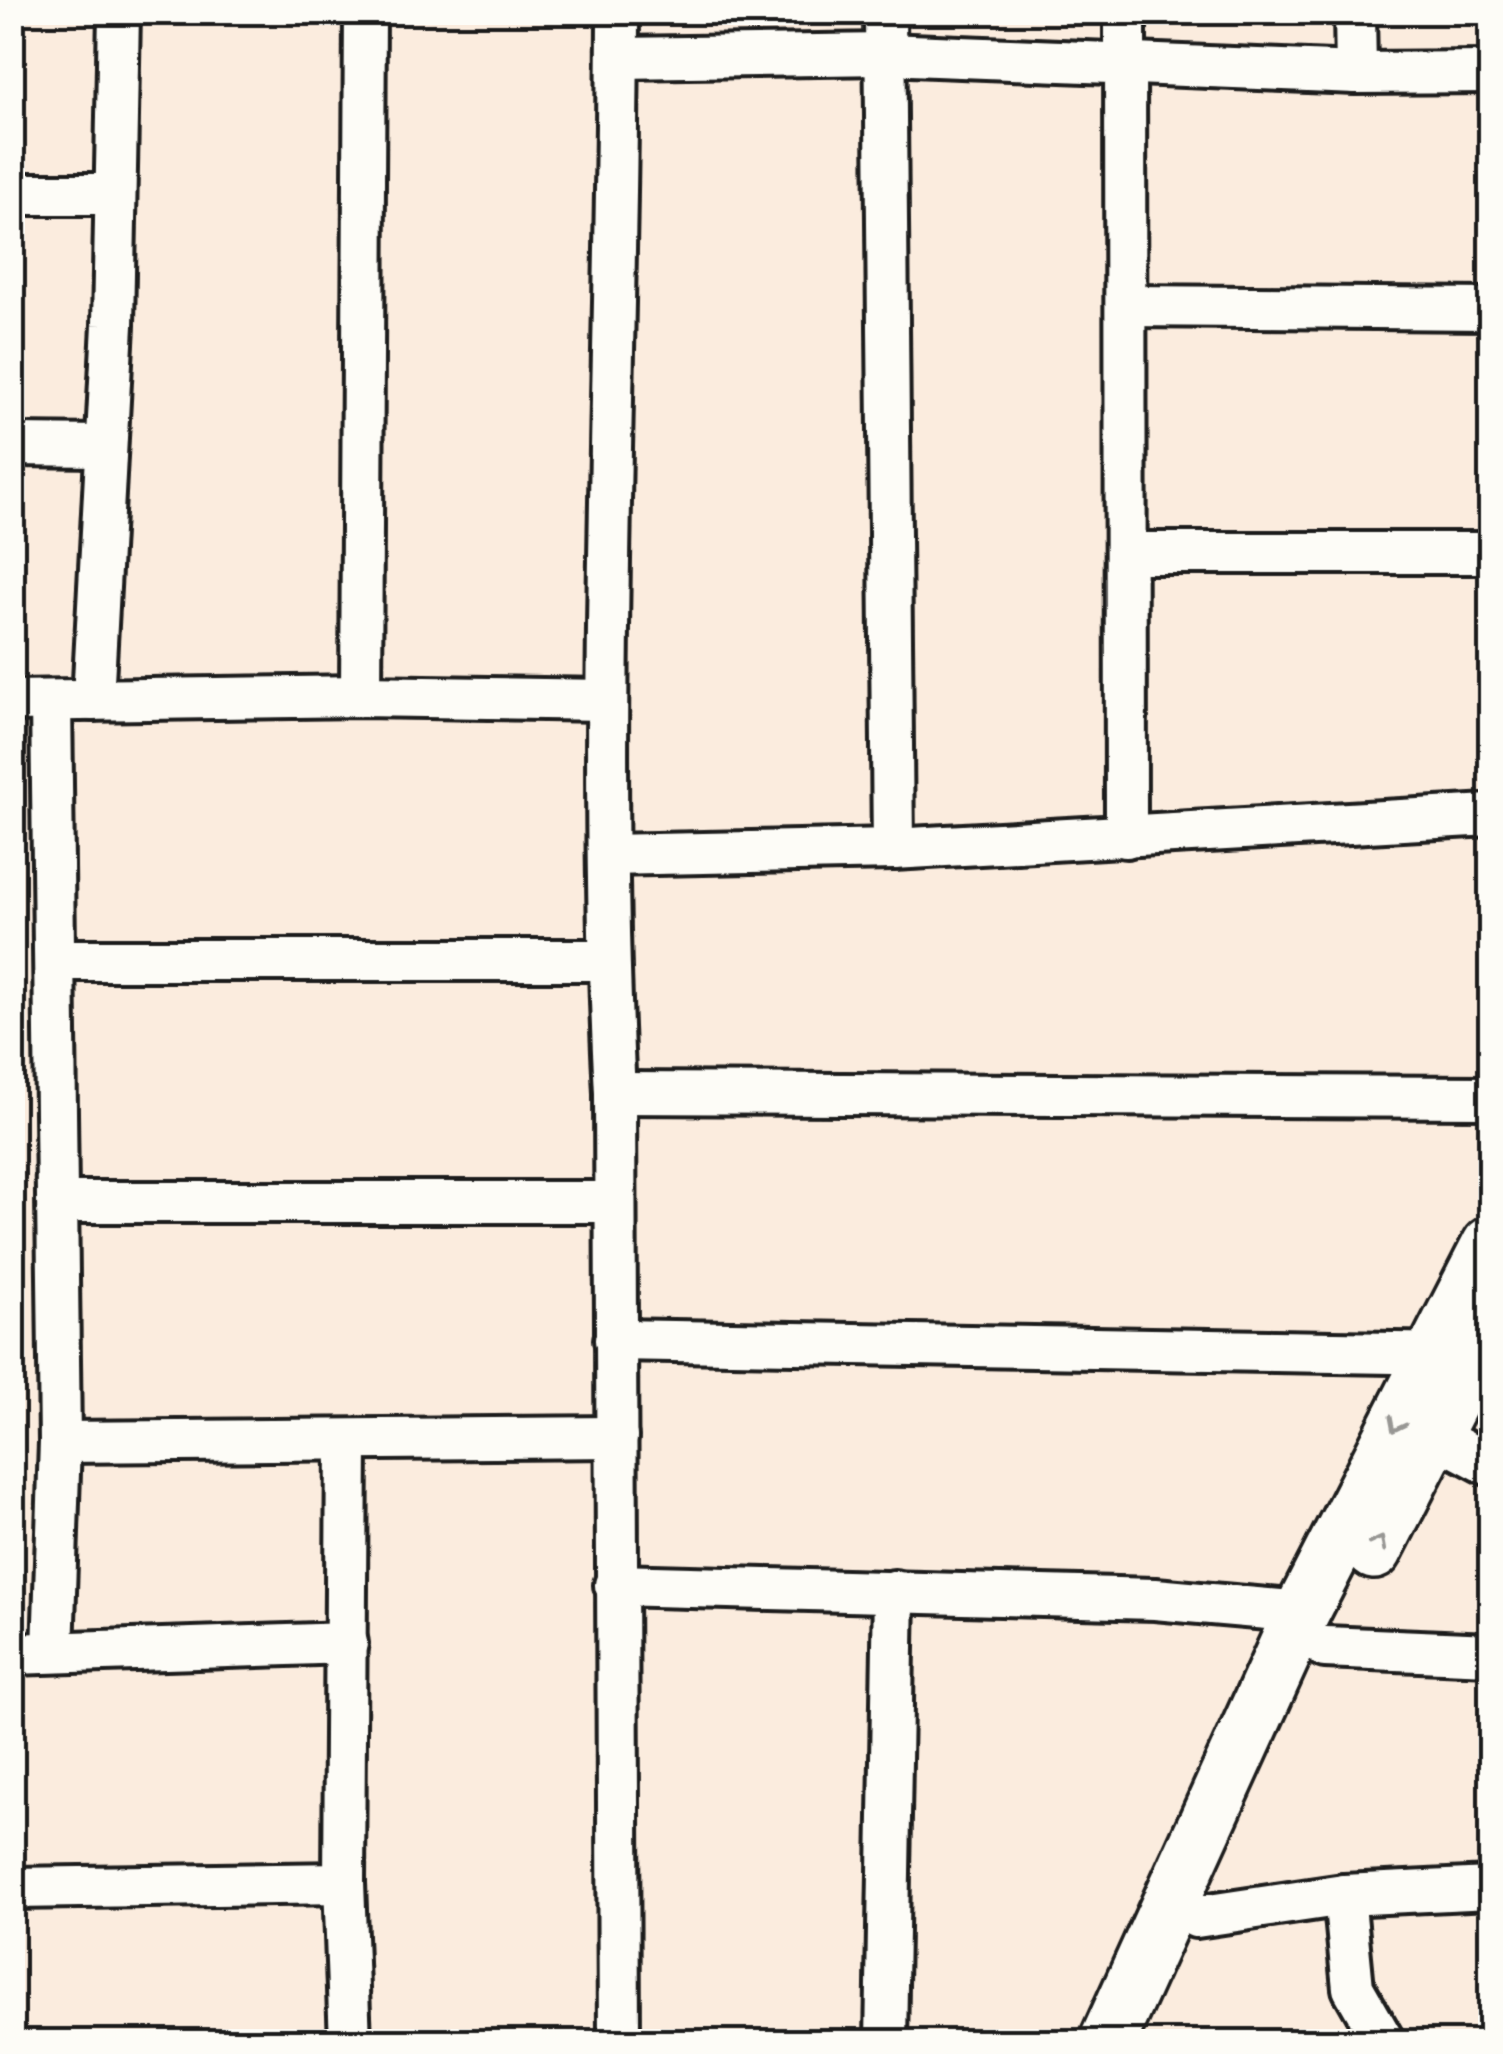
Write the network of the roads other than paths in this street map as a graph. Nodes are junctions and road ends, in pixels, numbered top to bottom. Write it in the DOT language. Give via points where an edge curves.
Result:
graph roads {
  1 [pos="119,12"];
  2 [pos="366,12"];
  3 [pos="618,12"];
  4 [pos="885,12"];
  5 [pos="1125,12"];
  6 [pos="1356,12"];
  7 [pos="886,54"];
  8 [pos="618,58"];
  9 [pos="1125,60"];
  10 [pos="1490,72"];
  11 [pos="1356,74"];
  12 [pos="12,194"];
  13 [pos="114,194"];
  14 [pos="1126,306"];
  15 [pos="1490,310"];
  16 [pos="12,445"];
  17 [pos="104,446"];
  18 [pos="1127,553"];
  19 [pos="1490,553"];
  20 [pos="361,696"];
  21 [pos="93,700"];
  22 [pos="606,700"];
  23 [pos="32,701"];
  24 [pos="1490,815"];
  25 [pos="1126,837"];
  26 [pos="893,849"];
  27 [pos="608,855"];
  28 [pos="56,960"];
  29 [pos="608,960"];
  30 [pos="615,1093"];
  31 [pos="1490,1096"];
  32 [pos="59,1202"];
  33 [pos="615,1202"];
  34 [pos="1490,1246"];
  35 [pos="615,1340"];
  36 [pos="1472,1346"];
  37 [pos="1435,1436"];
  38 [pos="617,1437"];
  39 [pos="347,1440"];
  40 [pos="60,1442"];
  41 [pos="1490,1466"];
  42 [pos="616,1585"];
  43 [pos="894,1591"];
  44 [pos="1313,1629"];
  45 [pos="347,1643"];
  46 [pos="53,1652"];
  47 [pos="12,1654"];
  48 [pos="1490,1654"];
  49 [pos="344,1883"];
  50 [pos="12,1888"];
  51 [pos="1490,1888"];
  52 [pos="1344,1894"];
  53 [pos="1196,1917"];
  54 [pos="350,2042"];
  55 [pos="619,2042"];
  56 [pos="886,2042"];
  57 [pos="1108,2042"];
  58 [pos="1141,2042"];
  59 [pos="1384,2042"];
  1 -- 13 [label="street"];
  2 -- 20 [label="street"];
  3 -- 8 [label="street"];
  4 -- 7 [label="street"];
  5 -- 9 [label="street"];
  6 -- 11 [label="street"];
  7 -- 8 [label="street"];
  7 -- 9 [label="street"];
  7 -- 26 [label="street"];
  8 -- 22 [label="street"];
  9 -- 11 [label="street"];
  9 -- 14 [label="street"];
  10 -- 11 [label="street"];
  12 -- 13 [label="street"];
  13 -- 17 [label="street"];
  14 -- 15 [label="street"];
  14 -- 18 [label="street"];
  16 -- 17 [label="street"];
  17 -- 21 [label="street"];
  18 -- 19 [label="street"];
  18 -- 25 [label="street"];
  20 -- 21 [label="street"];
  20 -- 22 [label="street"];
  21 -- 23 [label="street"];
  22 -- 27 [label="street"];
  23 -- 28 [label="street"];
  24 -- 25 [label="street"];
  25 -- 26 [label="street"];
  26 -- 27 [label="street"];
  27 -- 29 [label="street"];
  28 -- 29 [label="street"];
  28 -- 32 [label="street"];
  29 -- 30 [label="street"];
  30 -- 31 [label="street"];
  30 -- 33 [label="street"];
  32 -- 33 [label="street"];
  32 -- 40 [label="street"];
  33 -- 35 [label="street"];
  34 -- 36 [label="main road"];
  35 -- 36 [label="street"];
  35 -- 38 [label="street"];
  36 -- 37 [label="main road"];
  36 -- 44 [label="main road, one-way"];
  37 -- 41 [label="street"];
  44 -- 37 [label="main road, one-way"];
  38 -- 39 [label="street"];
  38 -- 42 [label="street"];
  39 -- 40 [label="street"];
  39 -- 45 [label="street"];
  40 -- 46 [label="street"];
  42 -- 43 [label="street"];
  42 -- 55 [label="street"];
  43 -- 44 [label="street" via="1155,1599"];
  43 -- 56 [label="street"];
  44 -- 48 [label="street"];
  44 -- 53 [label="main road"];
  44 -- 57 [label="main road"];
  45 -- 46 [label="street"];
  45 -- 49 [label="street"];
  46 -- 47 [label="street"];
  49 -- 50 [label="street"];
  49 -- 54 [label="street"];
  51 -- 52 [label="street"];
  52 -- 53 [label="street"];
  52 -- 59 [label="street" via="1353,1988"];
  53 -- 58 [label="main road"];
}
